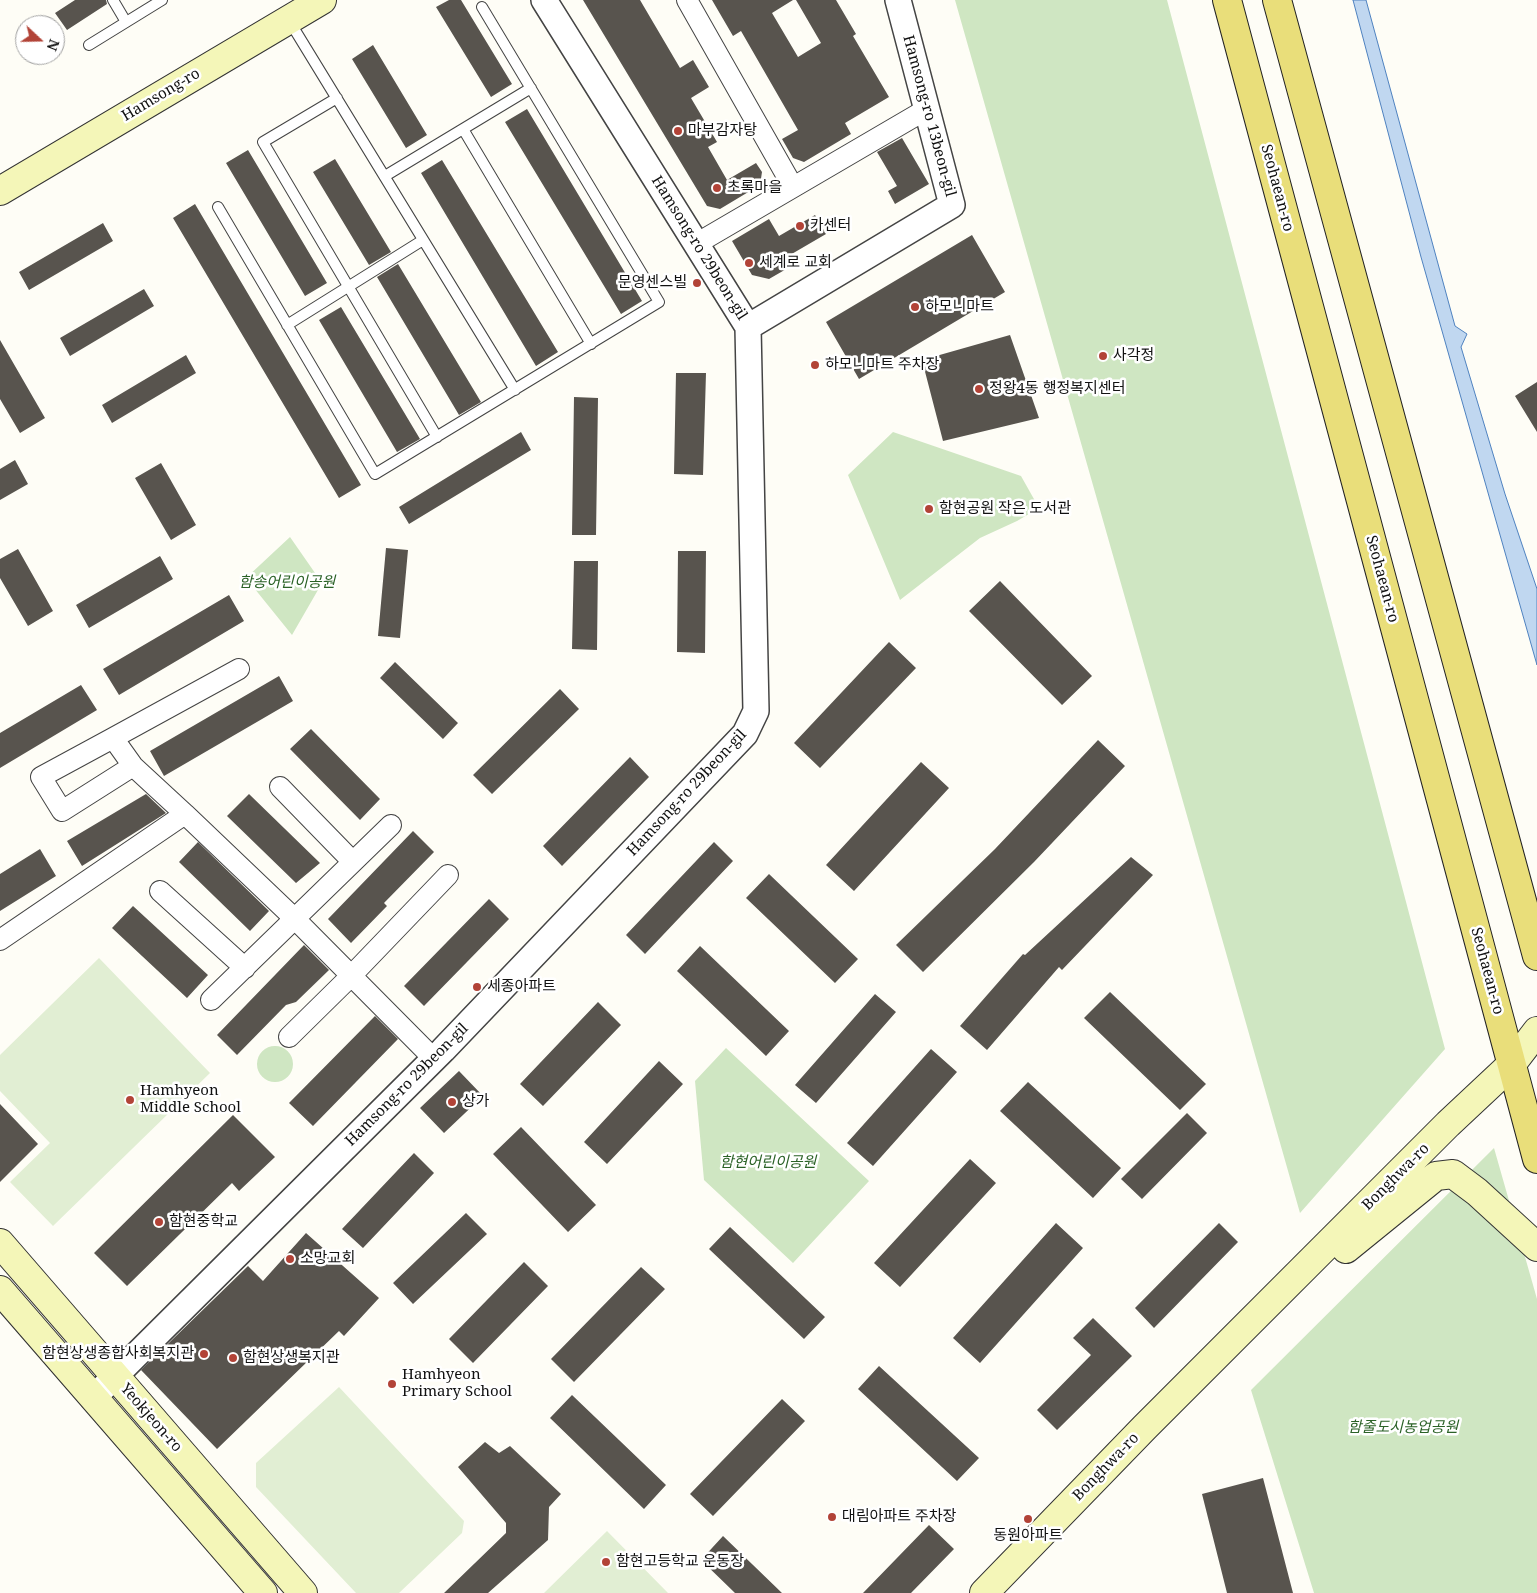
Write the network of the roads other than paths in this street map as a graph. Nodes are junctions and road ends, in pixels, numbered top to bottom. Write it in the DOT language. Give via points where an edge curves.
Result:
graph roads {
  1 [pos="113,0"];
  2 [pos="162,0"];
  3 [pos="544,0"];
  4 [pos="687,0"];
  5 [pos="898,0"];
  6 [pos="1227,0"];
  7 [pos="1277,0"];
  8 [pos="482,7"];
  9 [pos="302,10"];
  10 [pos="126,22"];
  11 [pos="89,45"];
  12 [pos="530,88"];
  13 [pos="337,98"];
  14 [pos="927,108"];
  15 [pos="463,129"];
  16 [pos="385,176"];
  17 [pos="794,187"];
  18 [pos="0,190"];
  19 [pos="218,207"];
  20 [pos="423,240"];
  21 [pos="696,244"];
  22 [pos="348,287"];
  23 [pos="287,325"];
  24 [pos="748,327"];
  25 [pos="591,344"];
  26 [pos="514,390"];
  27 [pos="437,437"];
  28 [pos="239,668"];
  29 [pos="113,738"];
  30 [pos="133,766"];
  31 [pos="280,787"];
  32 [pos="185,814"];
  33 [pos="391,825"];
  34 [pos="353,862"];
  35 [pos="448,876"];
  36 [pos="160,891"];
  37 [pos="294,919"];
  38 [pos="1531,919"];
  39 [pos="0,940"];
  40 [pos="1537,956"];
  41 [pos="245,968"];
  42 [pos="351,976"];
  43 [pos="212,1000"];
  44 [pos="1537,1031"];
  45 [pos="289,1036"];
  46 [pos="434,1059"];
  47 [pos="1511,1064"];
  48 [pos="1537,1159"];
  49 [pos="0,1243"];
  50 [pos="1537,1247"];
  51 [pos="0,1290"];
  52 [pos="1252,1320"];
  53 [pos="116,1377"];
  54 [pos="93,1398"];
  55 [pos="263,1593"];
  56 [pos="303,1593"];
  57 [pos="984,1593"];
  1 -- 10 [label="lane"];
  2 -- 10 [label="lane"];
  3 -- 21 [label="street, Hamsong-ro 29beon-gil"];
  4 -- 17 [label="street"];
  5 -- 14 [label="street, Hamsong-ro 13beon-gil"];
  6 -- 47 [label="main road, Seohaean-ro"];
  7 -- 38 [label="main road"];
  8 -- 12 [label="lane"];
  9 -- 13 [label="lane"];
  9 -- 18 [label="main road, Hamsong-ro"];
  10 -- 11 [label="lane"];
  12 -- 15 [label="lane"];
  12 -- 25 [label="lane" via="659,302"];
  13 -- 16 [label="lane"];
  13 -- 22 [label="lane" via="263,142"];
  14 -- 17 [label="street"];
  14 -- 24 [label="street, Hamsong-ro 13beon-gil" via="952,205"];
  15 -- 16 [label="lane"];
  15 -- 25 [label="lane"];
  16 -- 20 [label="lane"];
  17 -- 21 [label="street"];
  19 -- 23 [label="lane"];
  20 -- 22 [label="lane"];
  20 -- 26 [label="lane"];
  21 -- 24 [label="street, Hamsong-ro 29beon-gil"];
  22 -- 23 [label="lane"];
  22 -- 27 [label="lane"];
  23 -- 27 [label="lane" via="375,474"];
  24 -- 46 [label="street, Hamsong-ro 29beon-gil" via="756,711 745,734"];
  25 -- 26 [label="lane"];
  26 -- 27 [label="lane"];
  28 -- 29 [label="street"];
  29 -- 30 [label="street"];
  29 -- 30 [label="street" via="41,777 62,811"];
  30 -- 32 [label="street"];
  31 -- 34 [label="street"];
  32 -- 37 [label="street"];
  32 -- 39 [label="street"];
  33 -- 34 [label="street"];
  34 -- 37 [label="street"];
  35 -- 42 [label="street"];
  36 -- 41 [label="street"];
  37 -- 41 [label="street"];
  37 -- 42 [label="street"];
  38 -- 40 [label="main road"];
  41 -- 43 [label="street"];
  42 -- 45 [label="street"];
  42 -- 46 [label="street"];
  44 -- 47 [label="main road, Bonghwa-ro"];
  46 -- 53 [label="street, Hamsong-ro 29beon-gil"];
  47 -- 48 [label="main road, Seohaean-ro"];
  47 -- 52 [label="main road, Bonghwa-ro"];
  49 -- 53 [label="main road, Yeokjeon-ro"];
  50 -- 52 [label="main road, Bonghwa-ro" via="1453,1174 1436,1176 1310,1279"];
  51 -- 54 [label="main road, Yeokjeon-ro"];
  52 -- 57 [label="main road, Bonghwa-ro"];
  53 -- 54 [label="street, Hamsong-ro 29beon-gil"];
  53 -- 56 [label="main road, Yeokjeon-ro"];
  54 -- 55 [label="main road, Yeokjeon-ro"];
}
